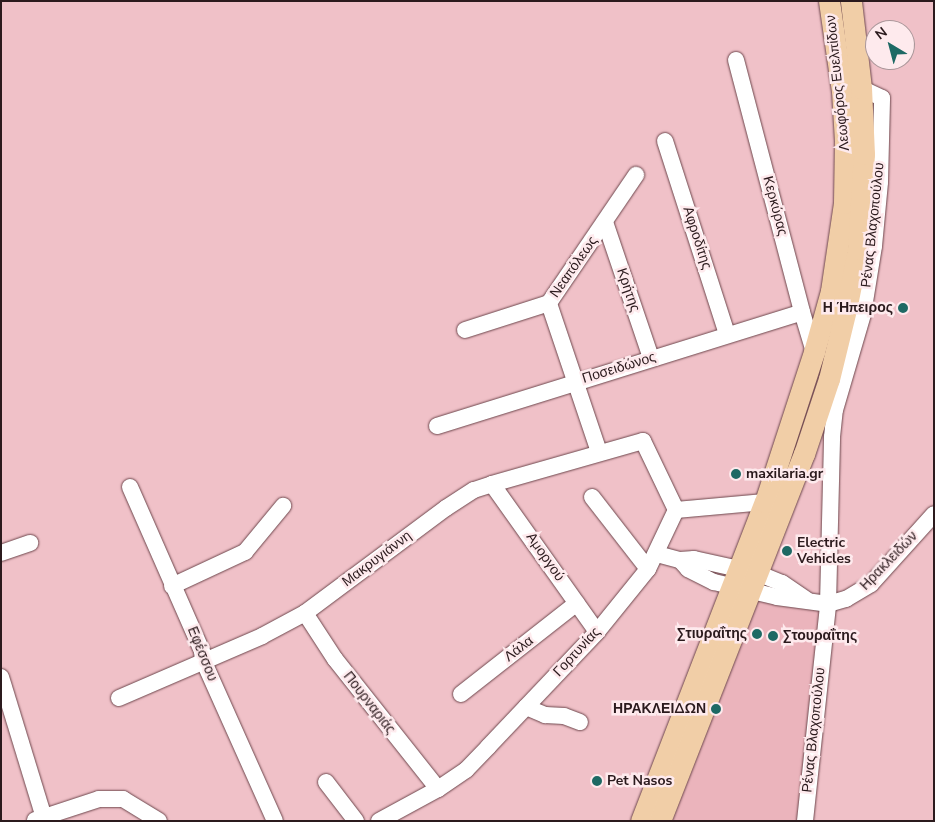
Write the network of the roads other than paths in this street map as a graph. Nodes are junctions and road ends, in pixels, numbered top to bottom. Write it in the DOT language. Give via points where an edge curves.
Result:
graph roads {
  1 [pos="830,1"];
  2 [pos="851,1"];
  3 [pos="736,60"];
  4 [pos="861,88"];
  5 [pos="665,142"];
  6 [pos="636,175"];
  7 [pos="606,222"];
  8 [pos="549,303"];
  9 [pos="802,312"];
  10 [pos="465,330"];
  11 [pos="727,334"];
  12 [pos="814,352"];
  13 [pos="651,358"];
  14 [pos="574,382"];
  15 [pos="437,426"];
  16 [pos="599,452"];
  17 [pos="492,484"];
  18 [pos="130,487"];
  19 [pos="592,497"];
  20 [pos="765,502"];
  21 [pos="283,506"];
  22 [pos="676,510"];
  23 [pos="934,514"];
  24 [pos="30,543"];
  25 [pos="1,553"];
  26 [pos="657,554"];
  27 [pos="648,569"];
  28 [pos="744,580"];
  29 [pos="172,586"];
  30 [pos="577,603"];
  31 [pos="828,604"];
  32 [pos="305,612"];
  33 [pos="597,632"];
  34 [pos="203,660"];
  35 [pos="1,676"];
  36 [pos="461,694"];
  37 [pos="119,698"];
  38 [pos="526,707"];
  39 [pos="6,715"];
  40 [pos="580,722"];
  41 [pos="326,782"];
  42 [pos="438,789"];
  43 [pos="398,816"];
  44 [pos="39,819"];
  45 [pos="159,821"];
  46 [pos="275,821"];
  47 [pos="356,821"];
  48 [pos="379,821"];
  49 [pos="641,821"];
  50 [pos="660,821"];
  51 [pos="805,821"];
  1 -- 12 [label="main road, Λεωφόρος Ευελπίδων" via="842,91 844,203 837,264"];
  2 -- 4 [label="main road, Λεωφόρος Ευελπίδων"];
  3 -- 9 [label="street, Κερκύρας"];
  4 -- 28 [label="main road, Λεωφόρος Ευελπίδων" via="862,206 847,305 829,379 807,445"];
  4 -- 31 [label="street, Ρένας Βλαχοπούλου" via="882,98 880,182 863,314 835,410"];
  5 -- 11 [label="street, Αφροδίτης"];
  6 -- 7 [label="street, Νεαπόλεως"];
  7 -- 8 [label="street, Νεαπόλεως"];
  7 -- 13 [label="street, Κρήτης"];
  8 -- 10 [label="street"];
  8 -- 14 [label="street, Νεαπόλεως"];
  9 -- 11 [label="street, Ποσειδώνος"];
  9 -- 12 [label="street, Κερκύρας"];
  11 -- 13 [label="street, Ποσειδώνος"];
  12 -- 20 [label="main road, Λεωφόρος Ευελπίδων"];
  13 -- 14 [label="street, Ποσειδώνος"];
  14 -- 15 [label="street, Ποσειδώνος"];
  14 -- 16 [label="street, Νεαπόλεως"];
  16 -- 17 [label="street, Μακρυγιάννη"];
  16 -- 22 [label="street, Μακρυγιάννη" via="643,441"];
  17 -- 30 [label="street, Αμοργού"];
  17 -- 32 [label="street, Μακρυγιάννη" via="474,490 446,508"];
  18 -- 29 [label="street, Εφέσσου"];
  19 -- 27 [label="street"];
  20 -- 22 [label="street"];
  20 -- 28 [label="main road, Λεωφόρος Ευελπίδων"];
  21 -- 29 [label="street" via="245,552"];
  22 -- 26 [label="street, Γορτυνίας"];
  23 -- 31 [label="street, Ηρακλειδών" via="871,584 846,599"];
  24 -- 25 [label="street"];
  26 -- 27 [label="street, Γορτυνίας"];
  26 -- 28 [label="street, Ηρακλειδών" via="680,560 694,559"];
  27 -- 33 [label="street, Γορτυνίας"];
  28 -- 31 [label="street, Ηρακλειδών" via="782,583 809,601"];
  28 -- 49 [label="main road, Λεωφόρος Ευελπίδων"];
  28 -- 50 [label="main road, Λεωφόρος Ευελπίδων"];
  29 -- 34 [label="street, Εφέσσου" via="202,651"];
  30 -- 33 [label="street, Αμοργού"];
  30 -- 36 [label="street, Λάλα"];
  31 -- 51 [label="street, Ρένας Βλαχοπούλου"];
  32 -- 34 [label="street, Μακρυγιάννη" via="262,636"];
  32 -- 42 [label="street, Πουρναριάς" via="335,660"];
  33 -- 38 [label="street, Γορτυνίας"];
  34 -- 37 [label="street, Μακρυγιάννη"];
  34 -- 46 [label="street, Εφέσσου"];
  35 -- 39 [label="street"];
  38 -- 40 [label="street"];
  38 -- 42 [label="street, Γορτυνίας" via="466,770"];
  39 -- 44 [label="street"];
  41 -- 47 [label="street"];
  42 -- 43 [label="street, Γορτυνίας"];
  43 -- 48 [label="street, Γορτυνίας"];
  44 -- 45 [label="street" via="99,799 123,799"];
}
